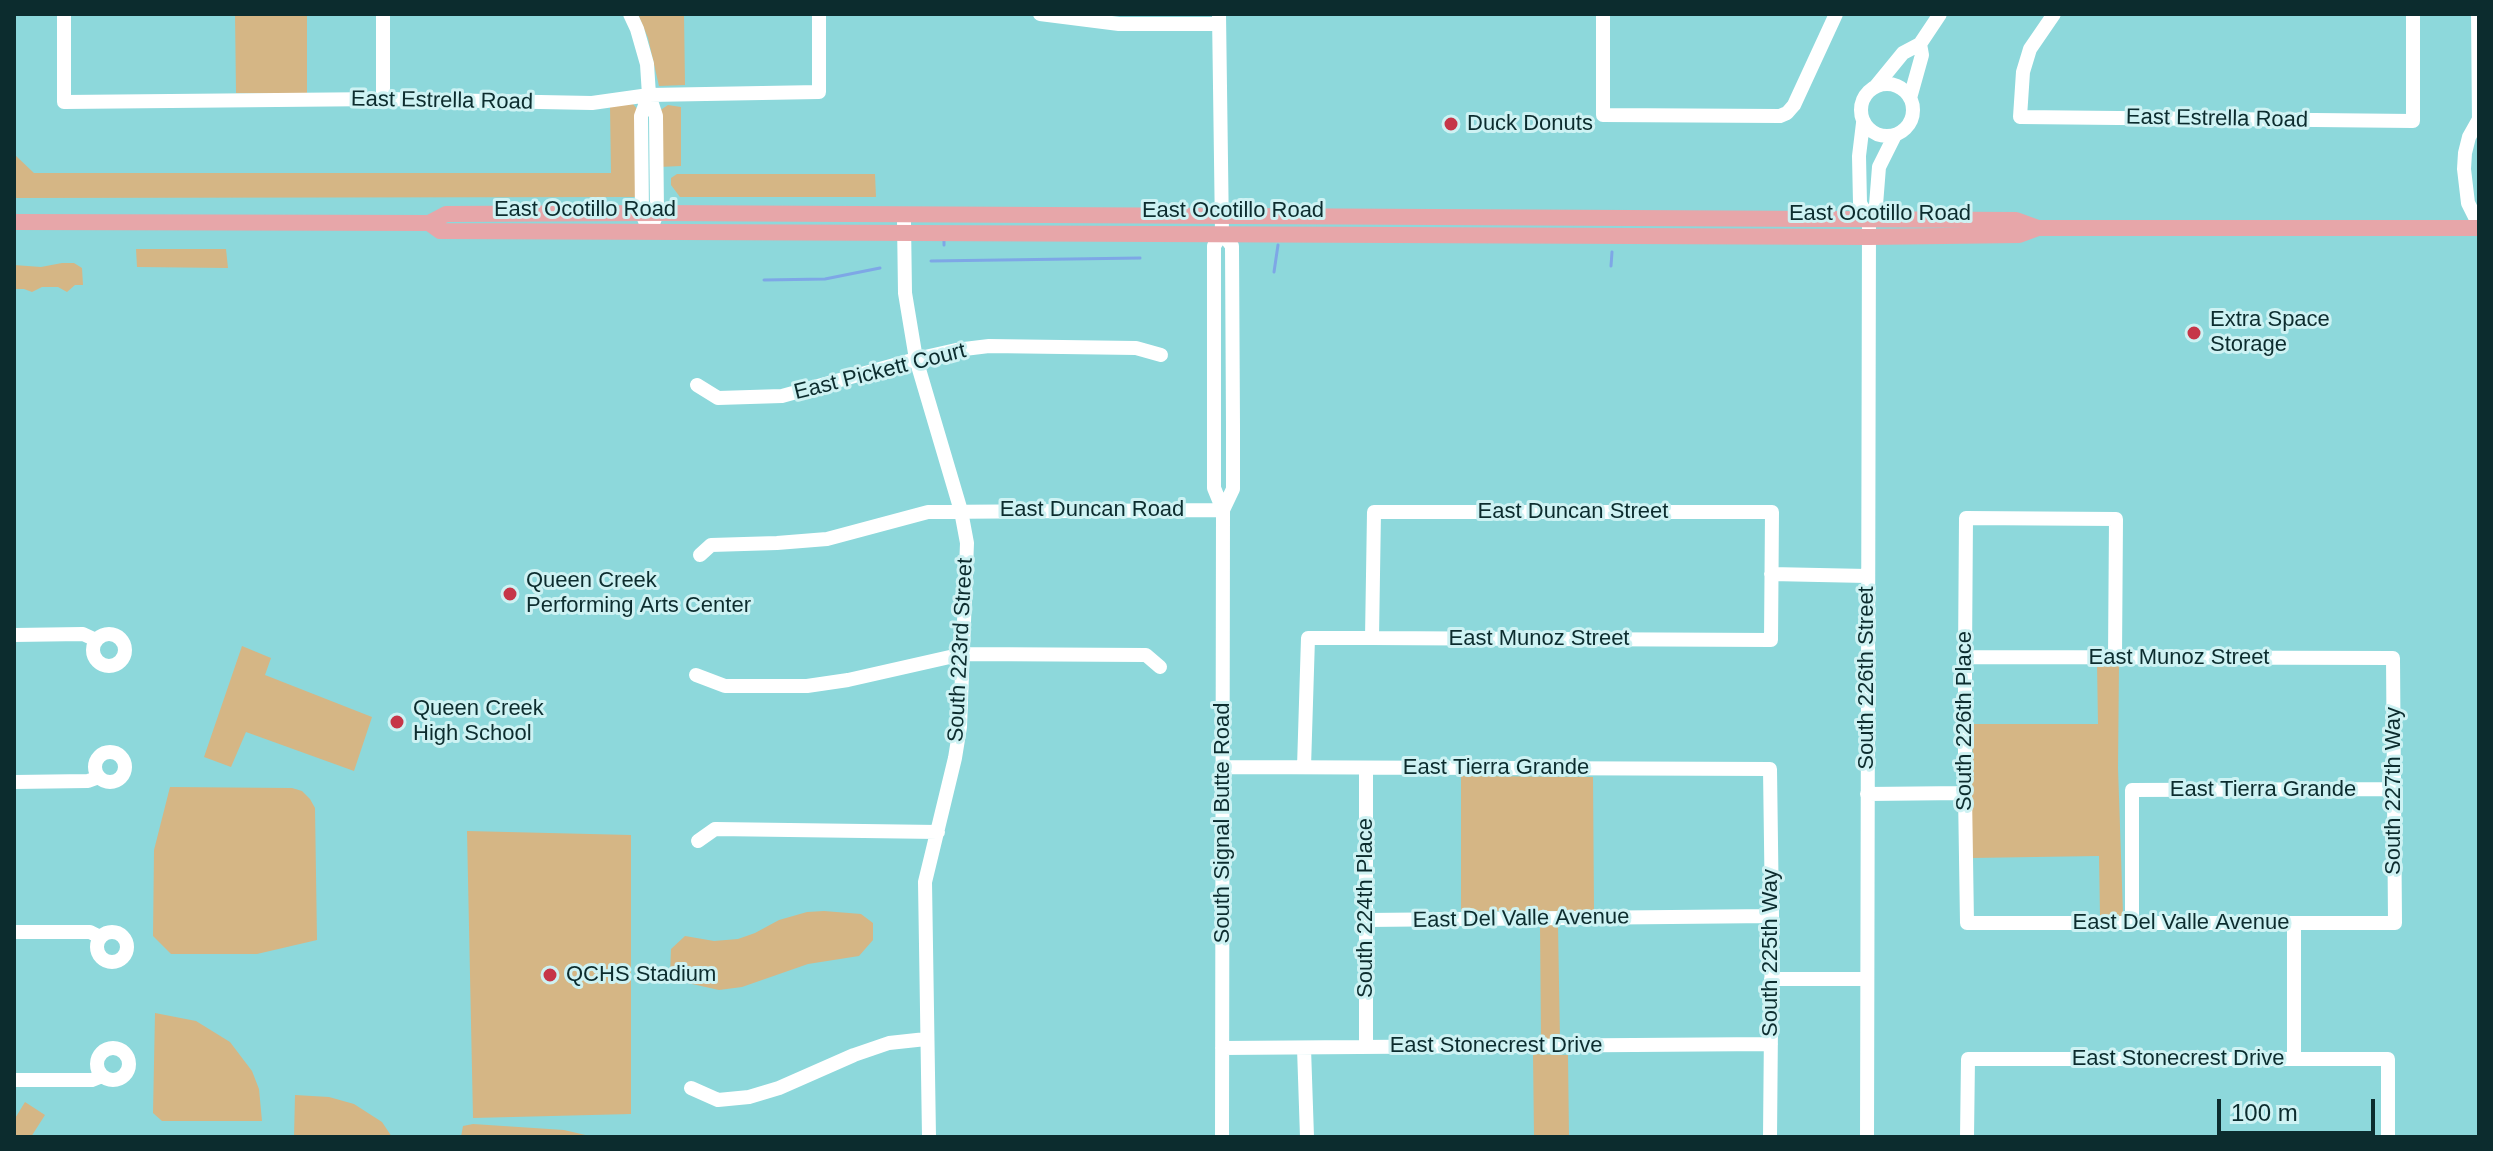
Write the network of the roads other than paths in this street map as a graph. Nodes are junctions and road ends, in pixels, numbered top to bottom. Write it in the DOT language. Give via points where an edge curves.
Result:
graph roads {
  1 [pos="64,14"];
  2 [pos="383,14"];
  3 [pos="630,14"];
  4 [pos="819,14"];
  5 [pos="1040,14"];
  6 [pos="1603,14"];
  7 [pos="1836,14"];
  8 [pos="1940,14"];
  9 [pos="2413,14"];
  10 [pos="2478,14"];
  11 [pos="2053,15"];
  12 [pos="1080,17"];
  13 [pos="1219,19"];
  14 [pos="1920,44"];
  15 [pos="2478,54"];
  16 [pos="1876,86"];
  17 [pos="649,95"];
  18 [pos="1910,98"];
  19 [pos="383,99"];
  20 [pos="2478,122"];
  21 [pos="1863,123"];
  22 [pos="1895,135"];
  23 [pos="649,213"];
  24 [pos="1222,215"];
  25 [pos="14,222"];
  26 [pos="429,223"];
  27 [pos="904,224"];
  28 [pos="2479,226"];
  29 [pos="1869,229"];
  30 [pos="649,232"];
  31 [pos="1222,233"];
  32 [pos="1161,355"];
  33 [pos="916,359"];
  34 [pos="697,385"];
  35 [pos="1223,510"];
  36 [pos="961,511"];
  37 [pos="700,555"];
  38 [pos="1771,574"];
  39 [pos="1867,576"];
  40 [pos="14,635"];
  41 [pos="1372,638"];
  42 [pos="96,640"];
  43 [pos="963,654"];
  44 [pos="1965,657"];
  45 [pos="2115,657"];
  46 [pos="2393,658"];
  47 [pos="1160,667"];
  48 [pos="696,675"];
  49 [pos="1223,767"];
  50 [pos="1304,767"];
  51 [pos="1366,768"];
  52 [pos="1770,769"];
  53 [pos="99,777"];
  54 [pos="14,782"];
  55 [pos="2394,789"];
  56 [pos="1965,793"];
  57 [pos="1867,794"];
  58 [pos="938,832"];
  59 [pos="698,841"];
  60 [pos="1772,916"];
  61 [pos="1366,920"];
  62 [pos="1967,923"];
  63 [pos="2132,923"];
  64 [pos="2294,923"];
  65 [pos="2395,923"];
  66 [pos="14,932"];
  67 [pos="100,937"];
  68 [pos="1771,979"];
  69 [pos="1867,979"];
  70 [pos="926,1039"];
  71 [pos="1771,1044"];
  72 [pos="1366,1047"];
  73 [pos="1222,1048"];
  74 [pos="1304,1048"];
  75 [pos="2294,1059"];
  76 [pos="102,1076"];
  77 [pos="14,1080"];
  78 [pos="691,1088"];
  79 [pos="929,1137"];
  80 [pos="1222,1137"];
  81 [pos="1307,1137"];
  82 [pos="1770,1137"];
  83 [pos="1867,1137"];
  84 [pos="1967,1137"];
  85 [pos="2388,1137"];
  1 -- 19 [label="street, East Estrella Road" via="64,102"];
  2 -- 19 [label="street"];
  3 -- 17 [label="street" via="647,64"];
  4 -- 17 [label="street, East Estrella Road" via="819,92"];
  5 -- 12 [label="street"];
  6 -- 7 [label="street" via="1603,115 1780,116 1794,105"];
  8 -- 14 [label="street"];
  9 -- 11 [label="street, East Estrella Road" via="2413,121 2020,117 2030,49"];
  10 -- 15 [label="street"];
  12 -- 13 [label="street" via="1119,24"];
  13 -- 24 [label="street, South Signal Butte Road"];
  14 -- 16 [label="street" via="1903,53"];
  14 -- 18 [label="street"];
  15 -- 20 [label="street"];
  16 -- 18 [label="street" via="1891,84"];
  16 -- 21 [label="street" via="1861,102"];
  17 -- 19 [label="street, East Estrella Road" via="592,103"];
  17 -- 23 [label="street" via="656,116"];
  18 -- 22 [label="street" via="1911,120"];
  20 -- 28 [label="street" via="2469,137 2464,169 2468,203"];
  21 -- 22 [label="street" via="1877,135"];
  21 -- 29 [label="street" via="1860,203"];
  22 -- 29 [label="street" via="1879,167"];
  23 -- 26 [label="main road, East Ocotillo Road" via="446,214"];
  23 -- 27 [label="main road, East Ocotillo Road"];
  23 -- 30 [label="street"];
  24 -- 27 [label="main road, East Ocotillo Road"];
  24 -- 29 [label="main road, East Ocotillo Road"];
  24 -- 31 [label="street, South Signal Butte Road"];
  25 -- 26 [label="main road, East Ocotillo Road"];
  26 -- 30 [label="main road, East Ocotillo Road" via="440,231"];
  27 -- 30 [label="main road, East Ocotillo Road"];
  27 -- 31 [label="main road, East Ocotillo Road"];
  27 -- 33 [label="street, South 223rd Street" via="905,293"];
  28 -- 29 [label="main road, East Ocotillo Road" via="2038,228 2016,220"];
  29 -- 31 [label="main road, East Ocotillo Road"];
  29 -- 39 [label="street, South 226th Street"];
  31 -- 35 [label="street, South Signal Butte Road" via="1214,246 1214,488"];
  32 -- 33 [label="street, East Pickett Court" via="1136,348 989,346"];
  33 -- 34 [label="street, East Pickett Court" via="782,396 718,398"];
  33 -- 36 [label="street, South 223rd Street"];
  35 -- 36 [label="street, East Duncan Road"];
  35 -- 49 [label="street, South Signal Butte Road"];
  36 -- 37 [label="street, East Duncan Road" via="928,512 827,539 711,545"];
  36 -- 43 [label="street, South 223rd Street" via="967,543"];
  38 -- 39 [label="street"];
  38 -- 41 [label="street, East Munoz Street" via="1771,640"];
  38 -- 41 [label="street, East Duncan Street" via="1772,512 1374,512"];
  39 -- 57 [label="street, South 226th Street"];
  40 -- 42 [label="street" via="83,634"];
  41 -- 50 [label="street, East Munoz Street" via="1308,638"];
  43 -- 47 [label="street" via="1146,655"];
  43 -- 48 [label="street" via="807,686 725,686"];
  43 -- 58 [label="street, South 223rd Street" via="960,727"];
  44 -- 45 [label="street, East Munoz Street"];
  44 -- 45 [label="street, South 226th Place" via="1966,518 2116,519"];
  44 -- 56 [label="street, South 226th Place"];
  45 -- 46 [label="street, East Munoz Street"];
  46 -- 55 [label="street, South 227th Way"];
  49 -- 50 [label="street, East Tierra Grande"];
  49 -- 73 [label="street, South Signal Butte Road"];
  50 -- 51 [label="street, East Tierra Grande"];
  51 -- 52 [label="street, East Tierra Grande"];
  51 -- 61 [label="street, South 224th Place"];
  52 -- 60 [label="street, South 225th Way"];
  53 -- 54 [label="street"];
  55 -- 63 [label="street, East Tierra Grande" via="2132,790"];
  55 -- 65 [label="street, South 227th Way"];
  56 -- 57 [label="street"];
  56 -- 62 [label="street, South 226th Place"];
  57 -- 69 [label="street, South 226th Street"];
  58 -- 59 [label="street" via="715,829"];
  58 -- 70 [label="street, South 223rd Street" via="925,882"];
  60 -- 61 [label="street, East Del Valle Avenue"];
  60 -- 68 [label="street, South 225th Way"];
  61 -- 72 [label="street, South 224th Place"];
  62 -- 63 [label="street, East Del Valle Avenue"];
  63 -- 64 [label="street, East Del Valle Avenue"];
  64 -- 65 [label="street, East Del Valle Avenue"];
  64 -- 75 [label="street"];
  66 -- 67 [label="street" via="90,932"];
  68 -- 69 [label="street"];
  68 -- 71 [label="street, South 225th Way"];
  69 -- 83 [label="street, South 226th Street"];
  70 -- 78 [label="street" via="889,1043 749,1097 718,1100"];
  70 -- 79 [label="street, South 223rd Street"];
  71 -- 72 [label="street, East Stonecrest Drive"];
  71 -- 82 [label="street, South 225th Way"];
  72 -- 74 [label="street, East Stonecrest Drive"];
  73 -- 74 [label="street, East Stonecrest Drive"];
  73 -- 80 [label="street, South Signal Butte Road"];
  74 -- 81 [label="street"];
  75 -- 84 [label="street, East Stonecrest Drive" via="1968,1059"];
  75 -- 85 [label="street, East Stonecrest Drive" via="2388,1059"];
  76 -- 77 [label="street"];
}
